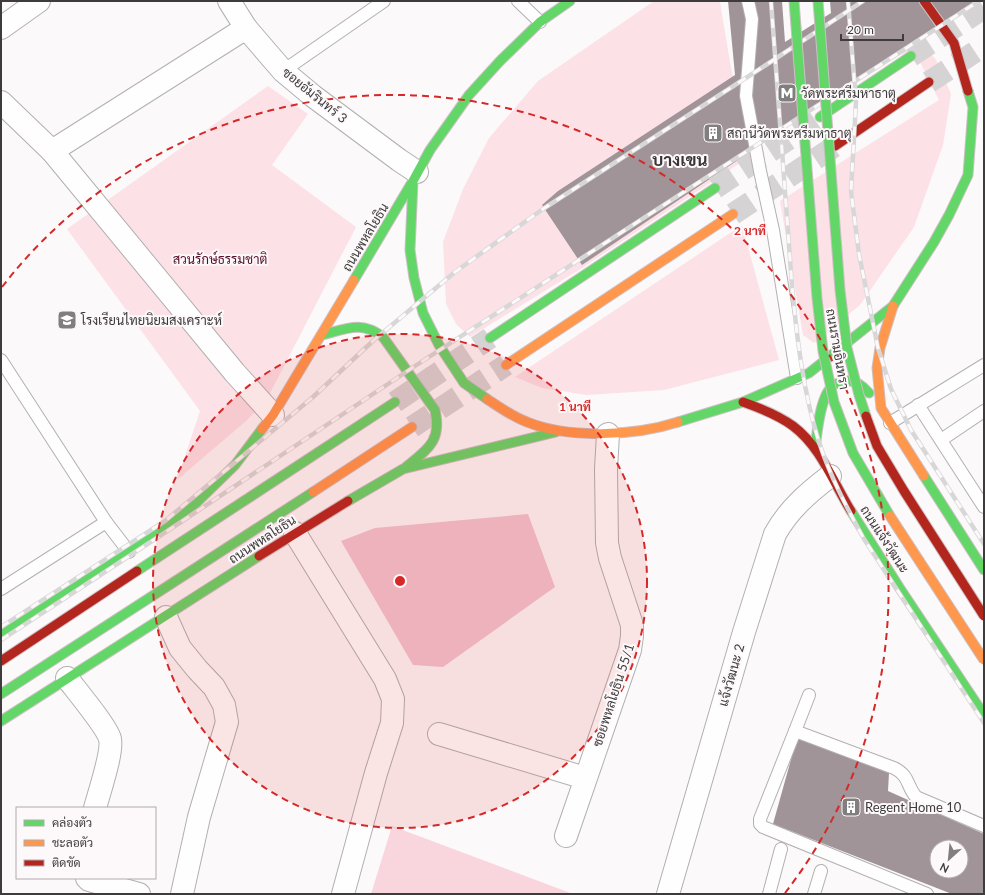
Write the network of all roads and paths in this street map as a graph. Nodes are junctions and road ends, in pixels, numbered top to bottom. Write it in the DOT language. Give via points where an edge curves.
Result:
graph roads {
  1 [pos="39,1"];
  2 [pos="229,1"];
  3 [pos="518,1"];
  4 [pos="570,1"];
  5 [pos="748,1"];
  6 [pos="794,1"];
  7 [pos="818,1"];
  8 [pos="924,1"];
  9 [pos="382,2"];
  10 [pos="540,22"];
  11 [pos="1,28"];
  12 [pos="246,28"];
  13 [pos="912,56"];
  14 [pos="283,71"];
  15 [pos="929,82"];
  16 [pos="1,102"];
  17 [pos="820,118"];
  18 [pos="835,146"];
  19 [pos="52,151"];
  20 [pos="980,156"];
  21 [pos="968,175"];
  22 [pos="415,176"];
  23 [pos="715,188"];
  24 [pos="733,214"];
  25 [pos="893,306"];
  26 [pos="322,335"];
  27 [pos="490,338"];
  28 [pos="1,360"];
  29 [pos="506,365"];
  30 [pos="984,365"];
  31 [pos="797,378"];
  32 [pos="395,402"];
  33 [pos="743,402"];
  34 [pos="918,405"];
  35 [pos="881,408"];
  36 [pos="984,411"];
  37 [pos="273,415"];
  38 [pos="890,423"];
  39 [pos="412,427"];
  40 [pos="559,431"];
  41 [pos="608,434"];
  42 [pos="941,440"];
  43 [pos="815,449"];
  44 [pos="403,469"];
  45 [pos="830,476"];
  46 [pos="984,507"];
  47 [pos="106,522"];
  48 [pos="295,533"];
  49 [pos="129,552"];
  50 [pos="984,570"];
  51 [pos="1,589"];
  52 [pos="984,616"];
  53 [pos="166,617"];
  54 [pos="1,635"];
  55 [pos="984,660"];
  56 [pos="1,661"];
  57 [pos="67,678"];
  58 [pos="1,694"];
  59 [pos="809,695"];
  60 [pos="984,715"];
  61 [pos="1,721"];
  62 [pos="795,731"];
  63 [pos="438,734"];
  64 [pos="585,778"];
  65 [pos="95,807"];
  66 [pos="984,826"];
  67 [pos="566,836"];
  68 [pos="781,849"];
  69 [pos="821,872"];
  70 [pos="88,879"];
  71 [pos="139,894"];
  72 [pos="182,894"];
  73 [pos="343,894"];
  74 [pos="668,894"];
  75 [pos="769,894"];
  76 [pos="814,894"];
  77 [pos="927,894"];
  1 -- 11 [label="street"];
  2 -- 12 [label="street, ซอยอัมรินทร์ 3"];
  3 -- 10 [label="lane"];
  4 -- 10 [label="main road, ถนนพหลโยธิน"];
  5 -- 31 [label="lane" via="752,19 746,96"];
  6 -- 55 [label="main road, ถนนรามอินทรา, bridge" via="817,298 823,351 834,402 853,453 876,494"];
  7 -- 52 [label="main road, ถนนรามอินทรา, bridge" via="840,290 847,348 859,395 877,446"];
  8 -- 21 [label="main road" via="954,43 973,107"];
  9 -- 14 [label="lane"];
  10 -- 22 [label="main road, ถนนพหลโยธิน" via="469,95"];
  12 -- 14 [label="street, ซอยอัมรินทร์ 3"];
  12 -- 19 [label="street"];
  13 -- 17 [label="main road"];
  14 -- 22 [label="street, ซอยอัมรินทร์ 3"];
  15 -- 18 [label="main road"];
  16 -- 19 [label="street"];
  19 -- 37 [label="street" via="235,373"];
  20 -- 21 [label="main road"];
  21 -- 25 [label="main road" via="950,215"];
  22 -- 26 [label="main road, ถนนพหลโยธิน"];
  22 -- 40 [label="main road" via="410,250 423,313 439,345 464,382 497,406 526,422"];
  23 -- 27 [label="main road"];
  24 -- 29 [label="main road"];
  25 -- 31 [label="main road" via="809,373"];
  25 -- 35 [label="main road" via="881,342 877,368"];
  26 -- 37 [label="main road, ถนนพหลโยธิน"];
  26 -- 44 [label="main road" via="358,326 374,330 384,338 434,410 438,423 436,437 428,449"];
  28 -- 47 [label="lane"];
  30 -- 34 [label="lane"];
  31 -- 33 [label="main road"];
  32 -- 56 [label="main road"];
  33 -- 41 [label="main road" via="666,426"];
  33 -- 43 [label="main road, ถนนแจ้งวัฒนะ" via="783,420 799,431"];
  34 -- 38 [label="lane"];
  34 -- 42 [label="lane"];
  35 -- 38 [label="main road"];
  35 -- 43 [label="main road" via="863,385 848,380 832,385 822,407"];
  36 -- 42 [label="lane"];
  37 -- 49 [label="main road, ถนนพหลโยธิน" via="235,465 217,483 190,507"];
  38 -- 50 [label="main road"];
  39 -- 58 [label="main road, ถนนพหลโยธิน"];
  40 -- 41 [label="main road"];
  40 -- 44 [label="main road, ถนนพหลโยธิน"];
  41 -- 64 [label="street, ซอยพหลโยธิน 55/1" via="607,543 632,625 632,636 630,650"];
  42 -- 46 [label="lane"];
  43 -- 45 [label="main road, ถนนแจ้งวัฒนะ"];
  44 -- 48 [label="main road, ถนนพหลโยธิน"];
  45 -- 60 [label="main road, ถนนแจ้งวัฒนะ"];
  45 -- 74 [label="street, แจ้งวัฒนะ 2" via="794,506 775,534"];
  47 -- 49 [label="lane"];
  47 -- 51 [label="lane"];
  48 -- 53 [label="main road, ถนนพหลโยธิน"];
  48 -- 73 [label="street" via="385,679 393,699 392,723"];
  49 -- 54 [label="main road, ถนนพหลโยธิน"];
  53 -- 57 [label="main road, ถนนพหลโยธิน"];
  53 -- 72 [label="street" via="180,648 214,687 224,705 227,722 199,818"];
  57 -- 61 [label="main road, ถนนพหลโยธิน"];
  57 -- 65 [label="street" via="110,739"];
  59 -- 62 [label="lane"];
  62 -- 66 [label="lane" via="901,771 916,798"];
  62 -- 77 [label="lane" via="760,824"];
  63 -- 64 [label="street"];
  64 -- 67 [label="street, ซอยพหลโยธิน 55/1"];
  68 -- 75 [label="lane"];
  69 -- 76 [label="lane"];
  70 -- 71 [label="street"];
}
